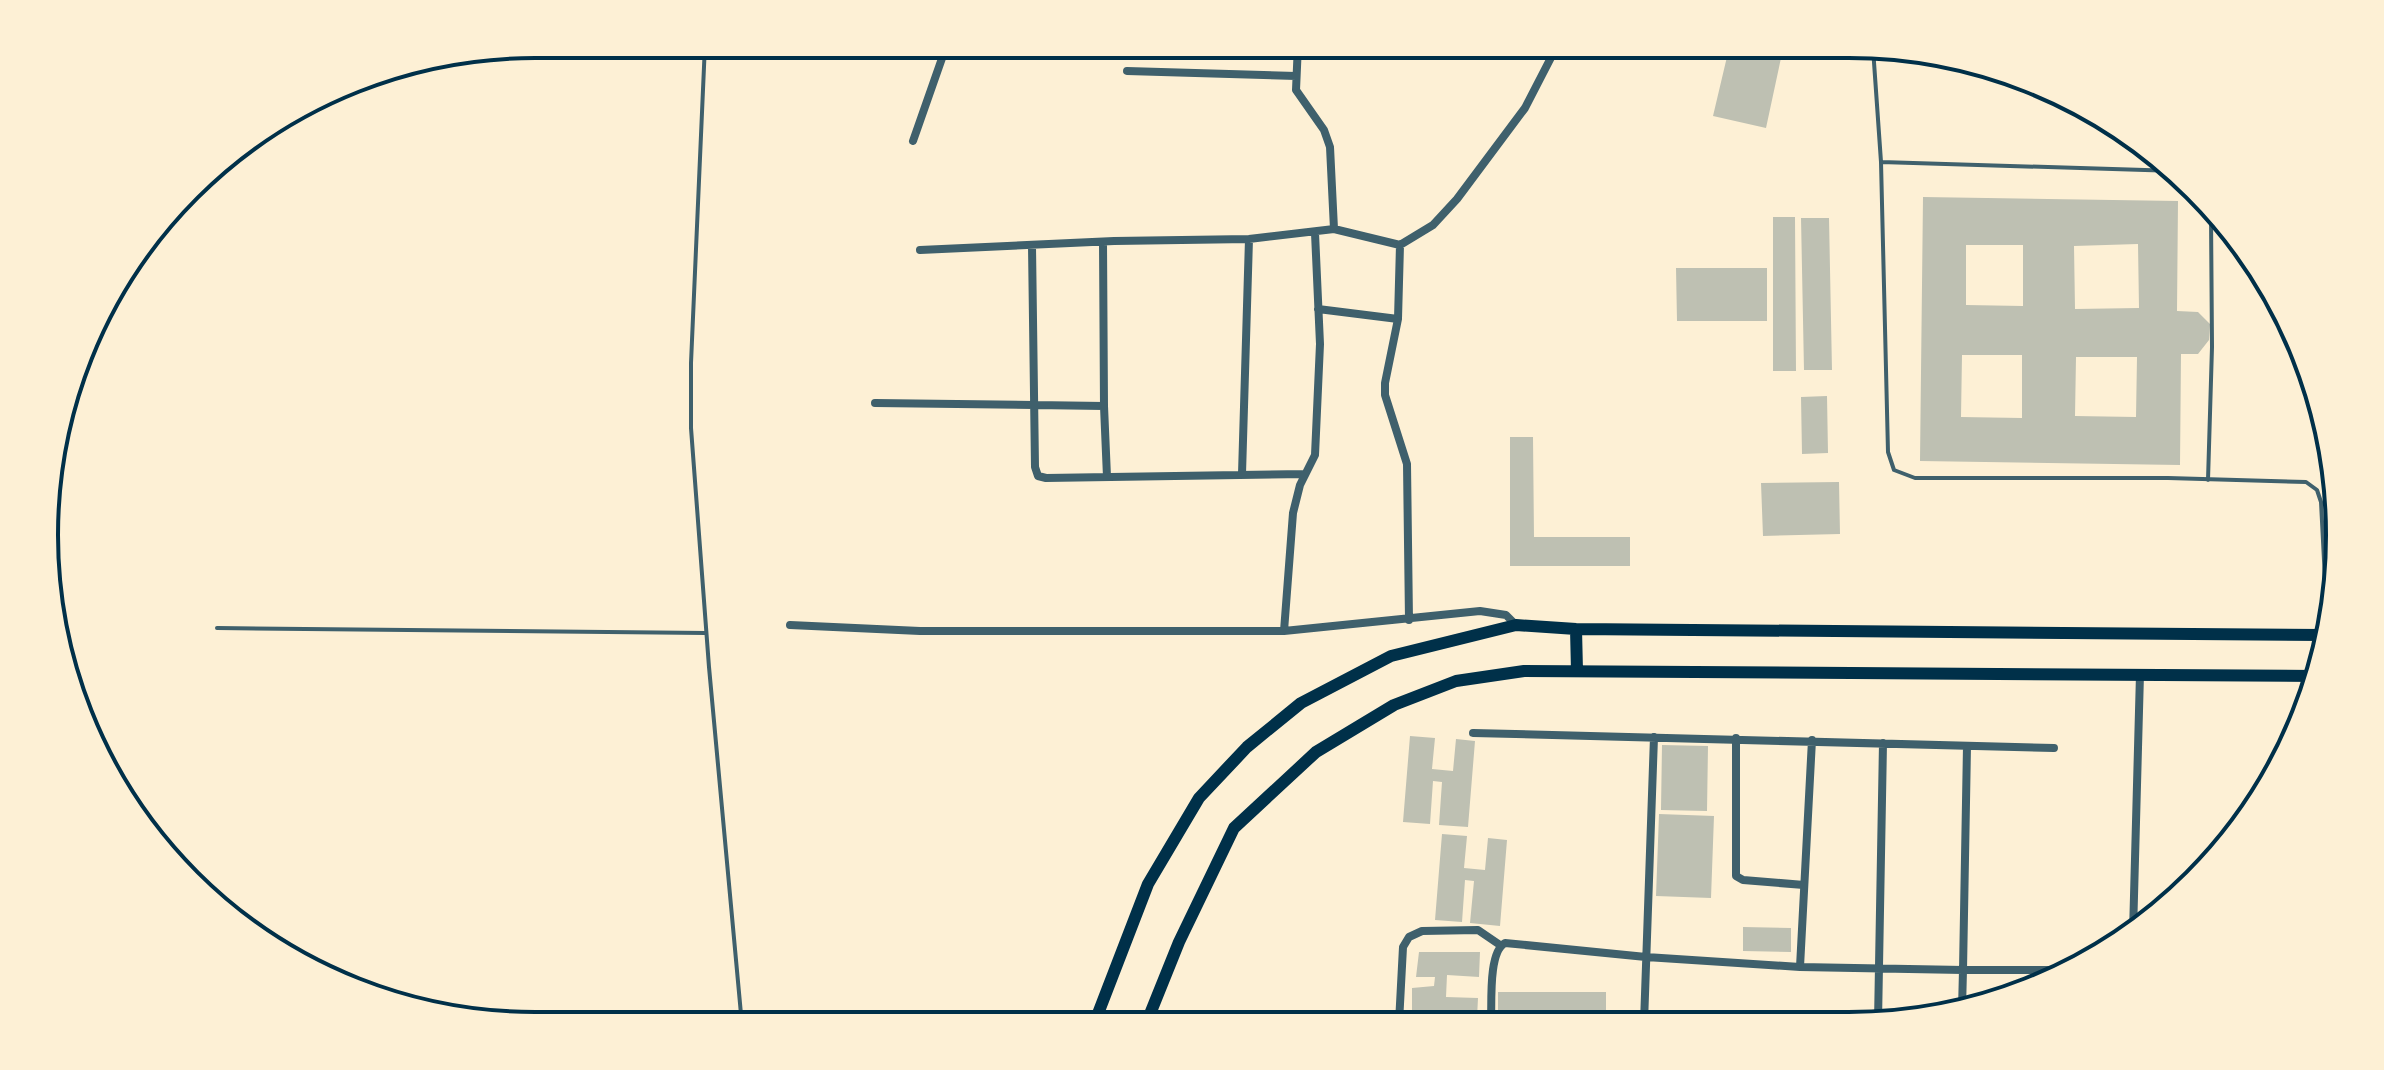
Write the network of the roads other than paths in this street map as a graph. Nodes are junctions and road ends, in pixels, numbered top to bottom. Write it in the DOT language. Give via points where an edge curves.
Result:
graph roads {
  1 [pos="704,58"];
  2 [pos="942,58"];
  3 [pos="1297,58"];
  4 [pos="1551,58"];
  5 [pos="1874,59"];
  6 [pos="1127,71"];
  7 [pos="1296,76"];
  8 [pos="913,141"];
  9 [pos="1881,162"];
  10 [pos="2157,170"];
  11 [pos="2211,224"];
  12 [pos="1334,229"];
  13 [pos="1315,233"];
  14 [pos="1249,239"];
  15 [pos="1103,242"];
  16 [pos="1400,245"];
  17 [pos="1032,246"];
  18 [pos="920,250"];
  19 [pos="1318,309"];
  20 [pos="1398,319"];
  21 [pos="875,403"];
  22 [pos="1104,406"];
  23 [pos="1035,407"];
  24 [pos="1242,474"];
  25 [pos="1305,474"];
  26 [pos="1107,477"];
  27 [pos="2208,480"];
  28 [pos="2325,571"];
  29 [pos="1409,620"];
  30 [pos="790,625"];
  31 [pos="1516,625"];
  32 [pos="217,628"];
  33 [pos="1576,629"];
  34 [pos="1284,631"];
  35 [pos="706,633"];
  36 [pos="2315,635"];
  37 [pos="1577,671"];
  38 [pos="2140,674"];
  39 [pos="2305,676"];
  40 [pos="1473,733"];
  41 [pos="1654,737"];
  42 [pos="1736,738"];
  43 [pos="1812,740"];
  44 [pos="1883,743"];
  45 [pos="1967,746"];
  46 [pos="2054,748"];
  47 [pos="1804,885"];
  48 [pos="2133,917"];
  49 [pos="1500,945"];
  50 [pos="1646,957"];
  51 [pos="1800,967"];
  52 [pos="1880,970"];
  53 [pos="1963,970"];
  54 [pos="2045,970"];
  55 [pos="1962,998"];
  56 [pos="1878,1011"];
  57 [pos="741,1012"];
  58 [pos="1099,1012"];
  59 [pos="1151,1012"];
  60 [pos="1400,1012"];
  61 [pos="1492,1012"];
  62 [pos="1644,1012"];
  1 -- 35 [label="lane" via="691,428"];
  2 -- 8 [label="street"];
  3 -- 7 [label="street"];
  4 -- 16 [label="street" via="1525,108 1457,199 1433,225"];
  5 -- 9 [label="lane"];
  6 -- 7 [label="street"];
  7 -- 12 [label="street" via="1298,96 1330,147"];
  9 -- 10 [label="lane"];
  9 -- 27 [label="lane" via="1888,452 1894,470 1915,478"];
  11 -- 27 [label="lane"];
  12 -- 13 [label="street"];
  12 -- 16 [label="street"];
  13 -- 14 [label="street"];
  13 -- 19 [label="street"];
  14 -- 15 [label="street"];
  14 -- 24 [label="street"];
  15 -- 17 [label="street"];
  15 -- 22 [label="street"];
  16 -- 20 [label="street"];
  17 -- 18 [label="street"];
  17 -- 23 [label="street"];
  19 -- 20 [label="street"];
  19 -- 25 [label="street" via="1315,455"];
  20 -- 29 [label="street" via="1385,395 1407,464"];
  21 -- 23 [label="street"];
  22 -- 23 [label="street"];
  22 -- 26 [label="street"];
  23 -- 26 [label="street" via="1038,476"];
  24 -- 25 [label="street"];
  24 -- 26 [label="street"];
  25 -- 34 [label="street" via="1293,513"];
  27 -- 28 [label="lane" via="2313,485 2321,502"];
  29 -- 31 [label="street" via="1480,611 1506,615"];
  29 -- 34 [label="street"];
  30 -- 34 [label="street" via="920,631"];
  31 -- 33 [label="main road"];
  31 -- 58 [label="main road" via="1391,656 1301,703 1247,747 1199,798 1148,884"];
  32 -- 35 [label="lane"];
  33 -- 36 [label="main road"];
  33 -- 37 [label="main road"];
  35 -- 57 [label="lane"];
  37 -- 38 [label="main road"];
  37 -- 59 [label="main road" via="1524,671 1456,681 1394,705 1316,752 1234,828"];
  38 -- 39 [label="main road"];
  38 -- 48 [label="street"];
  40 -- 41 [label="street"];
  41 -- 42 [label="street"];
  41 -- 50 [label="street"];
  42 -- 43 [label="street"];
  42 -- 47 [label="street" via="1736,876"];
  43 -- 44 [label="street"];
  43 -- 47 [label="street"];
  44 -- 45 [label="street"];
  44 -- 52 [label="street"];
  45 -- 46 [label="street"];
  45 -- 53 [label="street"];
  47 -- 51 [label="street"];
  49 -- 50 [label="street"];
  49 -- 60 [label="street" via="1478,930 1422,931 1409,937 1403,947"];
  49 -- 61 [label="street"];
  50 -- 51 [label="street"];
  50 -- 62 [label="street"];
  51 -- 52 [label="street"];
  52 -- 53 [label="street"];
  52 -- 56 [label="street"];
  53 -- 54 [label="street"];
  53 -- 55 [label="street"];
}
